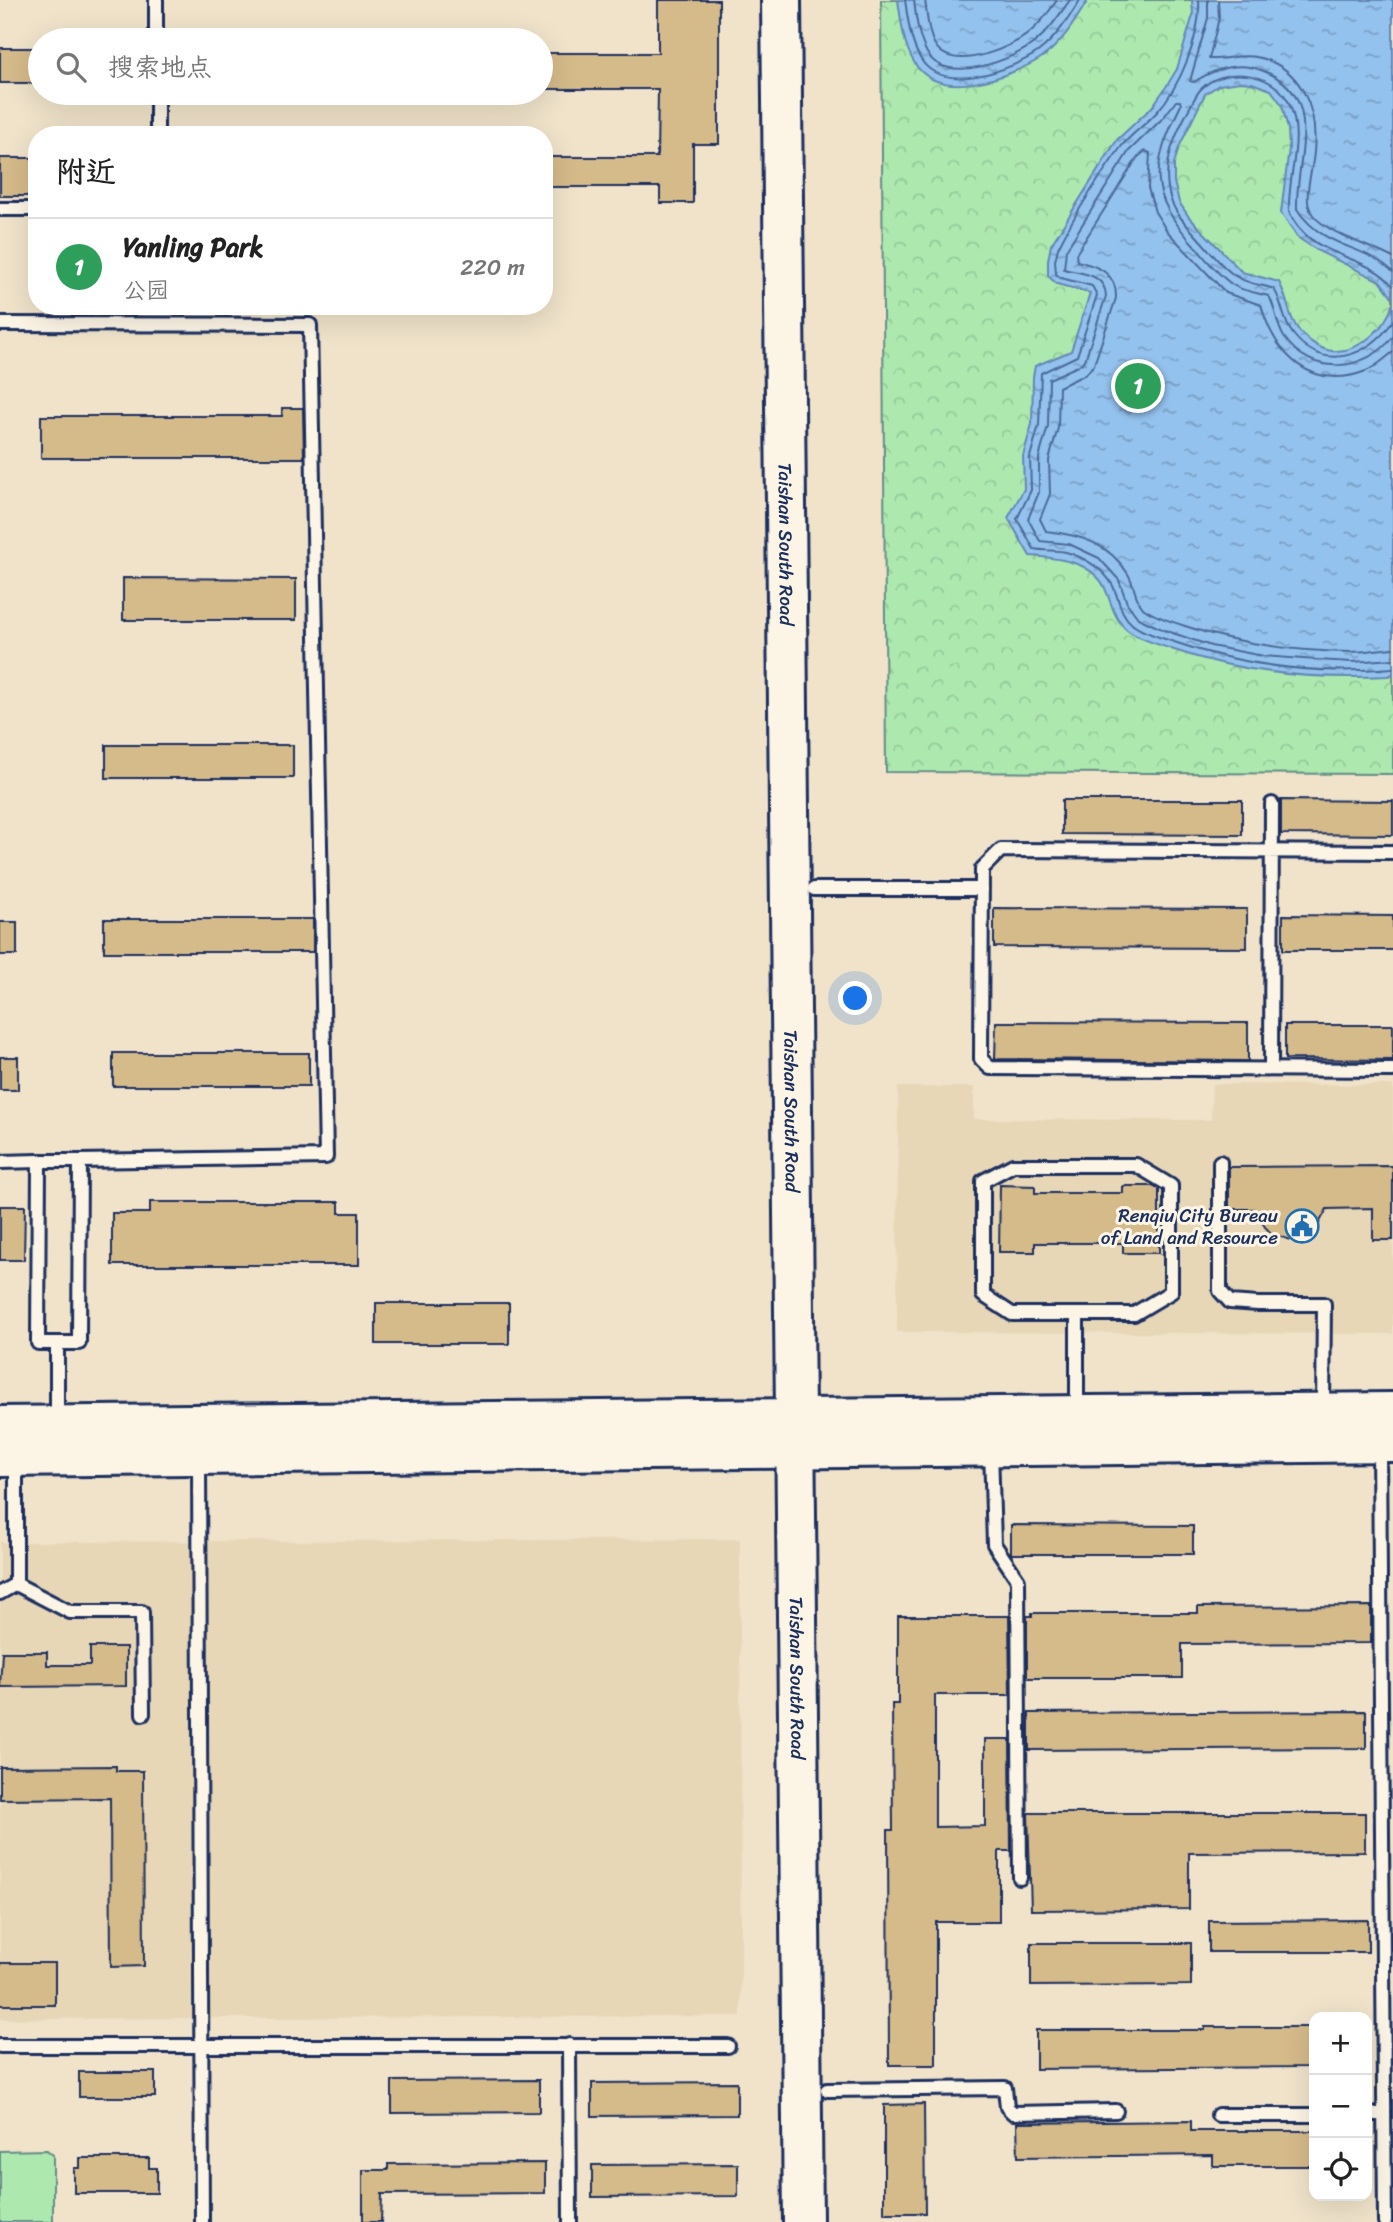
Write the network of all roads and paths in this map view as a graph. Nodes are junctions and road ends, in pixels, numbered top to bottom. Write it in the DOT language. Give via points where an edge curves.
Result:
graph roads {
  1 [pos="156,0"];
  2 [pos="781,0"];
  3 [pos="807,0"];
  4 [pos="156,28"];
  5 [pos="157,105"];
  6 [pos="157,126"];
  7 [pos="0,209"];
  8 [pos="28,209"];
  9 [pos="0,324"];
  10 [pos="1272,804"];
  11 [pos="1272,851"];
  12 [pos="1393,852"];
  13 [pos="814,889"];
  14 [pos="982,889"];
  15 [pos="1271,1069"];
  16 [pos="1393,1070"];
  17 [pos="38,1161"];
  18 [pos="80,1161"];
  19 [pos="0,1162"];
  20 [pos="1220,1162"];
  21 [pos="1077,1314"];
  22 [pos="57,1343"];
  23 [pos="1323,1413"];
  24 [pos="1077,1415"];
  25 [pos="57,1425"];
  26 [pos="1388,1432"];
  27 [pos="807,1433"];
  28 [pos="5,1446"];
  29 [pos="991,1446"];
  30 [pos="199,1454"];
  31 [pos="16,1584"];
  32 [pos="0,1593"];
  33 [pos="143,1714"];
  34 [pos="1020,1878"];
  35 [pos="201,2045"];
  36 [pos="569,2045"];
  37 [pos="0,2046"];
  38 [pos="728,2046"];
  39 [pos="827,2090"];
  40 [pos="1116,2111"];
  41 [pos="1372,2114"];
  42 [pos="1384,2114"];
  43 [pos="1218,2115"];
  44 [pos="1309,2115"];
  45 [pos="202,2222"];
  46 [pos="570,2222"];
  47 [pos="803,2222"];
  48 [pos="828,2222"];
  49 [pos="1385,2222"];
  1 -- 4 [label="lane"];
  2 -- 27 [label="main road, Taishan South Road"];
  3 -- 13 [label="main road, Taishan South Road"];
  5 -- 6 [label="lane"];
  7 -- 8 [label="lane"];
  9 -- 18 [label="lane" via="310,325 326,1157"];
  10 -- 11 [label="lane"];
  11 -- 12 [label="lane"];
  11 -- 14 [label="lane" via="1001,850 982,869"];
  11 -- 15 [label="lane"];
  13 -- 14 [label="lane"];
  13 -- 27 [label="main road, Taishan South Road"];
  14 -- 15 [label="lane" via="981,1059 990,1068"];
  15 -- 16 [label="lane"];
  17 -- 18 [label="lane"];
  17 -- 19 [label="lane"];
  17 -- 22 [label="lane" via="38,1343"];
  18 -- 22 [label="lane" via="79,1343"];
  20 -- 23 [label="lane" via="1220,1291 1230,1302 1324,1304"];
  21 -- 21 [label="lane" via="1012,1314 983,1296 983,1181 1013,1165 1136,1165 1171,1186 1171,1292 1134,1314"];
  21 -- 24 [label="lane"];
  22 -- 25 [label="lane"];
  23 -- 24 [label="main road"];
  23 -- 26 [label="main road"];
  24 -- 27 [label="main road"];
  25 -- 27 [label="main road"];
  25 -- 28 [label="main road"];
  26 -- 29 [label="main road"];
  26 -- 42 [label="lane"];
  27 -- 29 [label="main road"];
  27 -- 30 [label="main road"];
  27 -- 39 [label="main road, Taishan South Road"];
  27 -- 47 [label="main road, Taishan South Road"];
  28 -- 30 [label="main road"];
  28 -- 31 [label="lane"];
  29 -- 34 [label="lane" via="994,1544 1018,1580"];
  30 -- 35 [label="lane"];
  31 -- 32 [label="lane"];
  31 -- 33 [label="lane" via="70,1612 142,1612"];
  35 -- 36 [label="lane"];
  35 -- 37 [label="lane"];
  35 -- 45 [label="lane"];
  36 -- 38 [label="lane"];
  36 -- 46 [label="lane"];
  39 -- 40 [label="lane" via="1005,2088 1007,2107 1013,2113"];
  39 -- 48 [label="main road, Taishan South Road"];
  41 -- 42 [label="lane"];
  42 -- 49 [label="lane"];
  43 -- 44 [label="lane"];
}
